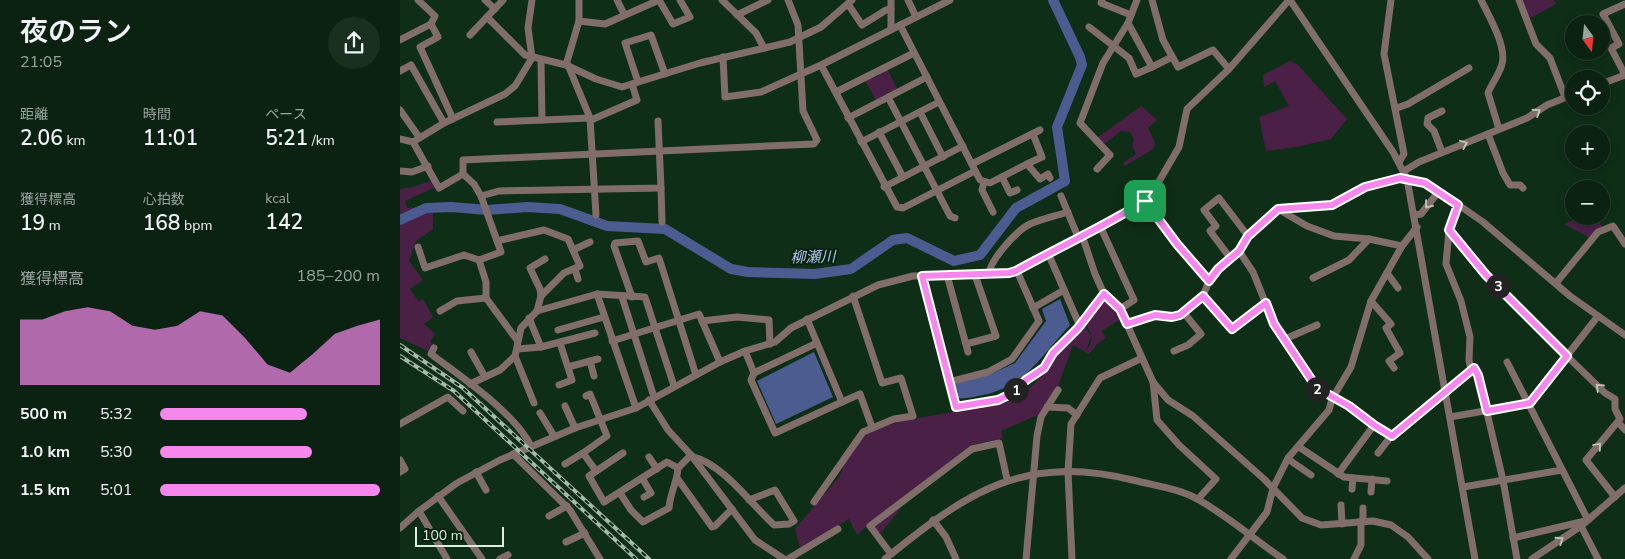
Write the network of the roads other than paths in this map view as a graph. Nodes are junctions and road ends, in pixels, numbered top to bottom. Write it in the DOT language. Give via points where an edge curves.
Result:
graph roads {
  1 [pos="418,0"];
  2 [pos="485,0"];
  3 [pos="503,0"];
  4 [pos="532,0"];
  5 [pos="579,0"];
  6 [pos="617,0"];
  7 [pos="659,0"];
  8 [pos="680,0"];
  9 [pos="722,0"];
  10 [pos="768,0"];
  11 [pos="788,0"];
  12 [pos="891,0"];
  13 [pos="908,0"];
  14 [pos="950,0"];
  15 [pos="1102,0"];
  16 [pos="1137,0"];
  17 [pos="1152,0"];
  18 [pos="1289,0"];
  19 [pos="1391,0"];
  20 [pos="1481,0"];
  21 [pos="1519,0"];
  22 [pos="850,2"];
  23 [pos="1625,4"];
  24 [pos="495,9"];
  25 [pos="891,9"];
  26 [pos="624,14"];
  27 [pos="737,15"];
  28 [pos="1131,15"];
  29 [pos="916,17"];
  30 [pos="487,18"];
  31 [pos="579,20"];
  32 [pos="1128,23"];
  33 [pos="431,24"];
  34 [pos="900,25"];
  35 [pos="1089,27"];
  36 [pos="891,29"];
  37 [pos="470,35"];
  38 [pos="799,38"];
  39 [pos="400,40"];
  40 [pos="1114,47"];
  41 [pos="764,48"];
  42 [pos="914,53"];
  43 [pos="723,57"];
  44 [pos="1172,57"];
  45 [pos="532,58"];
  46 [pos="541,60"];
  47 [pos="567,65"];
  48 [pos="821,65"];
  49 [pos="1152,67"];
  50 [pos="1229,68"];
  51 [pos="1469,68"];
  52 [pos="400,71"];
  53 [pos="666,74"];
  54 [pos="802,74"];
  55 [pos="1625,75"];
  56 [pos="927,77"];
  57 [pos="1610,81"];
  58 [pos="635,83"];
  59 [pos="836,92"];
  60 [pos="1565,97"];
  61 [pos="888,98"];
  62 [pos="940,102"];
  63 [pos="1396,108"];
  64 [pos="400,110"];
  65 [pos="1442,111"];
  66 [pos="920,112"];
  67 [pos="848,118"];
  68 [pos="453,119"];
  69 [pos="591,119"];
  70 [pos="542,120"];
  71 [pos="497,122"];
  72 [pos="658,122"];
  73 [pos="900,122"];
  74 [pos="444,123"];
  75 [pos="1499,129"];
  76 [pos="880,132"];
  77 [pos="1488,134"];
  78 [pos="400,139"];
  79 [pos="416,140"];
  80 [pos="861,142"];
  81 [pos="962,146"];
  82 [pos="659,150"];
  83 [pos="1442,152"];
  84 [pos="592,154"];
  85 [pos="943,156"];
  86 [pos="1399,162"];
  87 [pos="1027,164"];
  88 [pos="428,166"];
  89 [pos="923,166"];
  90 [pos="974,168"];
  91 [pos="1097,169"];
  92 [pos="400,171"];
  93 [pos="1404,171"];
  94 [pos="463,174"];
  95 [pos="903,177"];
  96 [pos="1002,177"];
  97 [pos="1050,178"];
  98 [pos="1407,179"];
  99 [pos="984,182"];
  100 [pos="884,186"];
  101 [pos="661,188"];
  102 [pos="1523,188"];
  103 [pos="594,190"];
  104 [pos="936,190"];
  105 [pos="1017,190"];
  106 [pos="1438,190"];
  107 [pos="1061,196"];
  108 [pos="482,199"];
  109 [pos="1145,201"];
  110 [pos="1458,205"];
  111 [pos="1278,209"];
  112 [pos="993,212"];
  113 [pos="1068,212"];
  114 [pos="596,215"];
  115 [pos="1415,215"];
  116 [pos="955,218"];
  117 [pos="662,222"];
  118 [pos="1417,227"];
  119 [pos="1101,228"];
  120 [pos="1449,230"];
  121 [pos="1080,236"];
  122 [pos="1248,236"];
  123 [pos="1369,239"];
  124 [pos="497,242"];
  125 [pos="590,242"];
  126 [pos="1625,244"];
  127 [pos="1402,246"];
  128 [pos="418,247"];
  129 [pos="573,250"];
  130 [pos="1239,251"];
  131 [pos="1048,253"];
  132 [pos="545,258"];
  133 [pos="1231,259"];
  134 [pos="479,260"];
  135 [pos="575,268"];
  136 [pos="1016,271"];
  137 [pos="1387,273"];
  138 [pos="989,274"];
  139 [pos="947,275"];
  140 [pos="975,275"];
  141 [pos="922,276"];
  142 [pos="1313,278"];
  143 [pos="578,279"];
  144 [pos="1209,281"];
  145 [pos="1556,283"];
  146 [pos="1398,288"];
  147 [pos="1064,290"];
  148 [pos="597,294"];
  149 [pos="1104,294"];
  150 [pos="541,296"];
  151 [pos="853,296"];
  152 [pos="1203,296"];
  153 [pos="622,297"];
  154 [pos="632,297"];
  155 [pos="486,298"];
  156 [pos="1371,300"];
  157 [pos="1266,303"];
  158 [pos="1033,308"];
  159 [pos="1120,309"];
  160 [pos="440,311"];
  161 [pos="537,311"];
  162 [pos="1184,312"];
  163 [pos="1598,316"];
  164 [pos="529,318"];
  165 [pos="604,318"];
  166 [pos="807,319"];
  167 [pos="678,320"];
  168 [pos="702,322"];
  169 [pos="1079,324"];
  170 [pos="1127,324"];
  171 [pos="1317,325"];
  172 [pos="656,328"];
  173 [pos="558,330"];
  174 [pos="594,333"];
  175 [pos="634,334"];
  176 [pos="1625,335"];
  177 [pos="1285,339"];
  178 [pos="517,340"];
  179 [pos="612,341"];
  180 [pos="560,343"];
  181 [pos="770,344"];
  182 [pos="818,344"];
  183 [pos="966,344"];
  184 [pos="541,347"];
  185 [pos="434,348"];
  186 [pos="745,351"];
  187 [pos="1174,351"];
  188 [pos="471,352"];
  189 [pos="968,352"];
  190 [pos="516,353"];
  191 [pos="1567,356"];
  192 [pos="1142,358"];
  193 [pos="720,362"];
  194 [pos="1508,362"];
  195 [pos="568,367"];
  196 [pos="1394,368"];
  197 [pos="1471,371"];
  198 [pos="754,372"];
  199 [pos="696,375"];
  200 [pos="594,376"];
  201 [pos="485,377"];
  202 [pos="949,382"];
  203 [pos="1153,382"];
  204 [pos="470,384"];
  205 [pos="559,385"];
  206 [pos="674,386"];
  207 [pos="1058,390"];
  208 [pos="1446,390"];
  209 [pos="586,396"];
  210 [pos="652,399"];
  211 [pos="1332,399"];
  212 [pos="842,402"];
  213 [pos="534,403"];
  214 [pos="1530,403"];
  215 [pos="565,406"];
  216 [pos="1047,407"];
  217 [pos="636,408"];
  218 [pos="463,411"];
  219 [pos="1487,411"];
  220 [pos="540,413"];
  221 [pos="1077,415"];
  222 [pos="1450,417"];
  223 [pos="599,419"];
  224 [pos="1618,422"];
  225 [pos="400,424"];
  226 [pos="1374,425"];
  227 [pos="872,427"];
  228 [pos="575,428"];
  229 [pos="1625,430"];
  230 [pos="554,436"];
  231 [pos="1392,436"];
  232 [pos="531,446"];
  233 [pos="1299,447"];
  234 [pos="583,453"];
  235 [pos="623,453"];
  236 [pos="1378,453"];
  237 [pos="513,454"];
  238 [pos="692,456"];
  239 [pos="649,457"];
  240 [pos="1288,459"];
  241 [pos="400,460"];
  242 [pos="565,464"];
  243 [pos="678,468"];
  244 [pos="657,469"];
  245 [pos="596,470"];
  246 [pos="1562,470"];
  247 [pos="400,472"];
  248 [pos="476,472"];
  249 [pos="1068,472"];
  250 [pos="1034,474"];
  251 [pos="1338,474"];
  252 [pos="1311,475"];
  253 [pos="642,478"];
  254 [pos="677,478"];
  255 [pos="1353,478"];
  256 [pos="1007,479"];
  257 [pos="1372,479"];
  258 [pos="1503,480"];
  259 [pos="1387,481"];
  260 [pos="1463,487"];
  261 [pos="1273,488"];
  262 [pos="1625,488"];
  263 [pos="1352,489"];
  264 [pos="486,490"];
  265 [pos="1370,492"];
  266 [pos="620,493"];
  267 [pos="438,496"];
  268 [pos="644,497"];
  269 [pos="1615,498"];
  270 [pos="1198,499"];
  271 [pos="749,500"];
  272 [pos="814,502"];
  273 [pos="1341,504"];
  274 [pos="567,506"];
  275 [pos="1363,508"];
  276 [pos="732,509"];
  277 [pos="419,511"];
  278 [pos="549,516"];
  279 [pos="933,520"];
  280 [pos="1588,520"];
  281 [pos="1362,521"];
  282 [pos="1342,524"];
  283 [pos="1581,526"];
  284 [pos="400,528"];
  285 [pos="838,529"];
  286 [pos="585,533"];
  287 [pos="1250,535"];
  288 [pos="1513,538"];
  289 [pos="566,542"];
  290 [pos="508,555"];
  291 [pos="888,557"];
  292 [pos="1070,558"];
  293 [pos="447,559"];
  294 [pos="482,559"];
  295 [pos="500,559"];
  296 [pos="600,559"];
  297 [pos="784,559"];
  298 [pos="788,559"];
  299 [pos="956,559"];
  300 [pos="1026,559"];
  301 [pos="1230,559"];
  302 [pos="1283,559"];
  303 [pos="1354,559"];
  304 [pos="1428,559"];
  305 [pos="1475,559"];
  306 [pos="1517,559"];
  307 [pos="1532,559"];
  308 [pos="1598,559"];
  1 -- 33 [label="street" via="435,16"];
  2 -- 24 [label="street"];
  3 -- 24 [label="street"];
  4 -- 45 [label="street" via="528,28"];
  5 -- 31 [label="street"];
  6 -- 26 [label="street"];
  7 -- 8 [label="street" via="673,24 690,17"];
  7 -- 26 [label="street"];
  9 -- 27 [label="street"];
  10 -- 27 [label="street"];
  11 -- 38 [label="street" via="796,15"];
  12 -- 25 [label="street"];
  13 -- 29 [label="street"];
  14 -- 29 [label="street"];
  15 -- 28 [label="street"];
  16 -- 28 [label="street"];
  17 -- 44 [label="street" via="1163,40"];
  18 -- 50 [label="street"];
  18 -- 86 [label="street"];
  19 -- 63 [label="street" via="1384,54"];
  20 -- 75 [label="street" via="1497,36 1502,57 1498,76 1488,92"];
  21 -- 60 [label="street" via="1536,44 1550,58"];
  22 -- 25 [label="street" via="862,25"];
  22 -- 38 [label="street" via="822,26"];
  23 -- 55 [label="street" via="1603,14 1618,44 1611,48"];
  24 -- 30 [label="street"];
  25 -- 36 [label="street"];
  26 -- 31 [label="street" via="605,24"];
  27 -- 41 [label="street" via="756,33"];
  28 -- 32 [label="street"];
  29 -- 34 [label="street"];
  30 -- 37 [label="street"];
  30 -- 45 [label="street"];
  31 -- 47 [label="street"];
  32 -- 40 [label="street"];
  32 -- 49 [label="street"];
  33 -- 39 [label="street"];
  33 -- 68 [label="street" via="438,37 420,47"];
  34 -- 36 [label="street"];
  34 -- 42 [label="street"];
  35 -- 40 [label="street"];
  36 -- 48 [label="street"];
  38 -- 41 [label="street"];
  38 -- 54 [label="street"];
  40 -- 49 [label="street" via="1129,58 1136,74"];
  40 -- 91 [label="street" via="1103,63 1080,123 1110,155"];
  41 -- 43 [label="street"];
  42 -- 56 [label="street"];
  42 -- 59 [label="street"];
  43 -- 53 [label="street"];
  43 -- 54 [label="street" via="725,97 761,92"];
  44 -- 49 [label="street"];
  44 -- 50 [label="street" via="1178,67 1213,50"];
  45 -- 46 [label="street"];
  45 -- 68 [label="street" via="515,86 505,94"];
  46 -- 47 [label="street"];
  46 -- 70 [label="street"];
  47 -- 58 [label="street" via="622,87"];
  47 -- 69 [label="street"];
  48 -- 54 [label="street"];
  48 -- 59 [label="street"];
  50 -- 109 [label="street" via="1187,109 1179,147 1154,192"];
  51 -- 63 [label="street"];
  52 -- 74 [label="street" via="411,65"];
  53 -- 58 [label="street"];
  53 -- 58 [label="street" via="651,35 625,43"];
  54 -- 82 [label="street" via="803,110 817,140 814,144"];
  55 -- 57 [label="street"];
  56 -- 61 [label="street"];
  56 -- 62 [label="street"];
  58 -- 69 [label="street" via="637,100"];
  59 -- 67 [label="street"];
  75 -- 60 [label="street, one-way"];
  61 -- 67 [label="street"];
  61 -- 73 [label="street"];
  62 -- 66 [label="street"];
  62 -- 81 [label="street"];
  63 -- 86 [label="street" via="1404,154"];
  64 -- 79 [label="street"];
  65 -- 83 [label="street" via="1428,118 1427,124 1434,131"];
  66 -- 73 [label="street"];
  66 -- 85 [label="street"];
  67 -- 80 [label="street"];
  68 -- 74 [label="street"];
  69 -- 70 [label="street"];
  69 -- 84 [label="street"];
  70 -- 71 [label="street"];
  72 -- 82 [label="street"];
  73 -- 76 [label="street"];
  73 -- 89 [label="street"];
  74 -- 79 [label="street"];
  75 -- 77 [label="street"];
  76 -- 80 [label="street"];
  76 -- 95 [label="street"];
  83 -- 77 [label="street, one-way"];
  77 -- 102 [label="street" via="1510,185"];
  78 -- 79 [label="street"];
  79 -- 88 [label="street"];
  80 -- 100 [label="street"];
  81 -- 85 [label="street"];
  81 -- 90 [label="street"];
  82 -- 84 [label="street"];
  82 -- 101 [label="street"];
  83 -- 93 [label="street"];
  84 -- 94 [label="street" via="463,160"];
  84 -- 103 [label="street"];
  85 -- 89 [label="street"];
  86 -- 93 [label="street"];
  87 -- 90 [label="street" via="1042,157 1036,132"];
  87 -- 96 [label="street"];
  87 -- 97 [label="street" via="1040,179 1048,174"];
  88 -- 92 [label="street" via="412,172"];
  88 -- 94 [label="street" via="439,188"];
  89 -- 95 [label="street"];
  89 -- 104 [label="street"];
  90 -- 99 [label="street"];
  90 -- 104 [label="street"];
  93 -- 98 [label="street"];
  94 -- 108 [label="street" via="474,184"];
  95 -- 100 [label="street"];
  96 -- 99 [label="street"];
  96 -- 105 [label="street" via="1010,193"];
  98 -- 106 [label="street"];
  98 -- 111 [label="street" via="1365,187 1332,205"];
  98 -- 115 [label="street"];
  99 -- 112 [label="street" via="982,190"];
  100 -- 104 [label="street" via="894,206 900,208"];
  101 -- 103 [label="street"];
  101 -- 117 [label="street"];
  103 -- 108 [label="street" via="499,191"];
  103 -- 114 [label="street"];
  104 -- 116 [label="street" via="950,216"];
  106 -- 110 [label="street"];
  106 -- 115 [label="street, one-way" via="1421,214"];
  107 -- 113 [label="street"];
  108 -- 124 [label="street"];
  109 -- 119 [label="street" via="1114,217"];
  109 -- 144 [label="street"];
  110 -- 120 [label="street"];
  110 -- 145 [label="street"];
  111 -- 122 [label="street"];
  111 -- 123 [label="street" via="1307,226 1334,236"];
  113 -- 121 [label="street"];
  113 -- 138 [label="street" via="1029,225 1017,234 991,264"];
  115 -- 118 [label="street"];
  118 -- 127 [label="street"];
  118 -- 208 [label="street"];
  119 -- 121 [label="street"];
  119 -- 159 [label="street" via="1134,300"];
  120 -- 191 [label="street" via="1486,275"];
  120 -- 197 [label="street" via="1446,264 1462,301 1470,337"];
  121 -- 131 [label="street"];
  121 -- 149 [label="street"];
  122 -- 130 [label="street"];
  122 -- 133 [label="street" via="1219,198 1204,210 1216,226 1210,231"];
  123 -- 127 [label="street"];
  123 -- 142 [label="street" via="1349,260"];
  124 -- 129 [label="street" via="544,230 568,239"];
  124 -- 134 [label="street" via="501,252"];
  125 -- 129 [label="street"];
  126 -- 145 [label="street" via="1613,226 1598,232"];
  127 -- 137 [label="street"];
  128 -- 134 [label="street" via="425,268 464,255"];
  129 -- 135 [label="street" via="580,266"];
  130 -- 133 [label="street"];
  130 -- 157 [label="street" via="1253,272"];
  131 -- 136 [label="street"];
  131 -- 147 [label="street"];
  132 -- 150 [label="street" via="530,268"];
  133 -- 144 [label="street"];
  134 -- 155 [label="street" via="486,282"];
  135 -- 143 [label="street"];
  135 -- 150 [label="street" via="564,273"];
  136 -- 138 [label="street"];
  136 -- 158 [label="street"];
  137 -- 146 [label="street"];
  137 -- 156 [label="street"];
  138 -- 140 [label="street"];
  139 -- 140 [label="street"];
  139 -- 141 [label="street"];
  139 -- 183 [label="street"];
  140 -- 183 [label="street" via="996,336"];
  141 -- 151 [label="street" via="894,279"];
  141 -- 202 [label="street"];
  144 -- 152 [label="street"];
  145 -- 163 [label="street"];
  147 -- 158 [label="street"];
  147 -- 169 [label="street"];
  148 -- 153 [label="street"];
  148 -- 161 [label="street"];
  148 -- 165 [label="street"];
  149 -- 159 [label="street"];
  149 -- 169 [label="street"];
  150 -- 161 [label="street"];
  151 -- 166 [label="street"];
  151 -- 227 [label="street" via="882,383 901,378 913,416"];
  152 -- 157 [label="street" via="1232,329"];
  152 -- 162 [label="street"];
  153 -- 154 [label="street"];
  153 -- 175 [label="street"];
  154 -- 167 [label="street" via="615,243 638,242 646,262 659,258"];
  154 -- 172 [label="street" via="645,297"];
  155 -- 160 [label="street" via="457,301"];
  155 -- 178 [label="street"];
  156 -- 196 [label="street" via="1391,324 1386,328 1400,354 1390,360"];
  156 -- 211 [label="street" via="1351,367"];
  157 -- 177 [label="street" via="1274,324"];
  158 -- 202 [label="street" via="1039,321 1012,359 988,372"];
  159 -- 170 [label="street"];
  161 -- 164 [label="street"];
  162 -- 170 [label="street" via="1172,317 1155,315"];
  162 -- 187 [label="street" via="1201,334"];
  163 -- 176 [label="street"];
  163 -- 191 [label="street"];
  164 -- 178 [label="street"];
  164 -- 184 [label="street"];
  165 -- 173 [label="street"];
  165 -- 179 [label="street"];
  166 -- 181 [label="street"];
  166 -- 182 [label="street"];
  167 -- 168 [label="street" via="699,314"];
  167 -- 172 [label="street"];
  167 -- 199 [label="street"];
  168 -- 181 [label="street" via="737,317 769,320"];
  168 -- 193 [label="street"];
  169 -- 202 [label="street" via="1044,368 1013,393 998,400 956,407"];
  170 -- 192 [label="street"];
  171 -- 177 [label="street"];
  172 -- 175 [label="street"];
  172 -- 206 [label="street"];
  174 -- 180 [label="street"];
  175 -- 179 [label="street"];
  175 -- 210 [label="street"];
  177 -- 211 [label="street" via="1317,388"];
  178 -- 190 [label="street"];
  179 -- 217 [label="street"];
  180 -- 184 [label="street"];
  180 -- 195 [label="street"];
  181 -- 186 [label="street"];
  182 -- 198 [label="street"];
  182 -- 212 [label="street"];
  183 -- 189 [label="street"];
  184 -- 190 [label="street"];
  185 -- 204 [label="street" via="431,354"];
  186 -- 193 [label="street"];
  186 -- 198 [label="street"];
  188 -- 201 [label="street"];
  190 -- 201 [label="street" via="500,370"];
  190 -- 213 [label="street"];
  191 -- 214 [label="street"];
  224 -- 191 [label="street, one-way" via="1615,399 1605,394"];
  192 -- 203 [label="street"];
  192 -- 221 [label="street" via="1100,378"];
  193 -- 199 [label="street"];
  194 -- 214 [label="street"];
  195 -- 200 [label="street" via="594,360"];
  195 -- 205 [label="street" via="572,380"];
  197 -- 208 [label="street"];
  197 -- 219 [label="street" via="1474,368 1478,375"];
  198 -- 212 [label="street" via="751,380 775,433"];
  199 -- 206 [label="street"];
  201 -- 204 [label="street"];
  203 -- 261 [label="street" via="1168,400 1193,416"];
  203 -- 270 [label="street" via="1157,420 1179,446 1216,479"];
  204 -- 232 [label="street" via="525,434"];
  206 -- 210 [label="street"];
  207 -- 216 [label="street"];
  208 -- 222 [label="street"];
  208 -- 231 [label="street"];
  209 -- 223 [label="street" via="590,394"];
  210 -- 217 [label="street"];
  210 -- 238 [label="street" via="668,430"];
  211 -- 226 [label="street" via="1349,406"];
  211 -- 233 [label="street" via="1329,410"];
  212 -- 227 [label="street" via="860,394"];
  214 -- 219 [label="street"];
  214 -- 246 [label="street"];
  215 -- 228 [label="street"];
  216 -- 221 [label="street" via="1068,408"];
  216 -- 250 [label="street" via="1041,417"];
  217 -- 223 [label="street"];
  218 -- 225 [label="street" via="448,397"];
  219 -- 222 [label="street"];
  219 -- 258 [label="street"];
  220 -- 230 [label="street"];
  221 -- 249 [label="street" via="1071,424"];
  222 -- 260 [label="street"];
  223 -- 228 [label="street"];
  223 -- 234 [label="street" via="607,436"];
  224 -- 229 [label="street"];
  269 -- 224 [label="street, one-way" via="1586,460"];
  226 -- 231 [label="street"];
  226 -- 251 [label="street"];
  227 -- 272 [label="street" via="863,432"];
  228 -- 230 [label="street"];
  230 -- 232 [label="street"];
  231 -- 236 [label="street"];
  232 -- 237 [label="street"];
  233 -- 240 [label="street"];
  233 -- 251 [label="street"];
  234 -- 242 [label="street"];
  234 -- 245 [label="street"];
  235 -- 245 [label="street"];
  237 -- 248 [label="street"];
  237 -- 274 [label="street"];
  238 -- 243 [label="street"];
  238 -- 271 [label="street" via="714,465"];
  238 -- 276 [label="street"];
  239 -- 244 [label="street"];
  240 -- 252 [label="street"];
  240 -- 261 [label="street"];
  241 -- 247 [label="street" via="405,469"];
  243 -- 244 [label="street" via="667,462"];
  243 -- 254 [label="street"];
  244 -- 253 [label="street"];
  245 -- 266 [label="street" via="589,476 602,501"];
  246 -- 258 [label="street"];
  246 -- 280 [label="street"];
  248 -- 264 [label="street"];
  248 -- 267 [label="street"];
  249 -- 250 [label="street"];
  249 -- 270 [label="street" via="1126,478"];
  249 -- 292 [label="street"];
  250 -- 256 [label="street"];
  250 -- 300 [label="street"];
  251 -- 255 [label="street"];
  253 -- 266 [label="street"];
  253 -- 268 [label="street" via="651,493"];
  254 -- 266 [label="street" via="670,493 669,508 643,522"];
  254 -- 276 [label="street" via="712,527"];
  255 -- 257 [label="street"];
  255 -- 263 [label="street"];
  256 -- 279 [label="street"];
  256 -- 291 [label="street" via="999,443 972,448 870,526"];
  257 -- 259 [label="street"];
  257 -- 265 [label="street"];
  258 -- 260 [label="street"];
  258 -- 288 [label="street"];
  260 -- 305 [label="street"];
  261 -- 282 [label="street" via="1292,509 1312,523"];
  261 -- 287 [label="street" via="1267,512"];
  262 -- 269 [label="street"];
  267 -- 277 [label="street"];
  267 -- 294 [label="street"];
  269 -- 280 [label="street"];
  270 -- 287 [label="street"];
  271 -- 271 [label="street" via="774,525 794,521 775,490"];
  273 -- 282 [label="street"];
  274 -- 278 [label="street"];
  274 -- 286 [label="street"];
  275 -- 281 [label="street"];
  276 -- 297 [label="street" via="755,540"];
  277 -- 284 [label="street"];
  277 -- 293 [label="street"];
  279 -- 291 [label="street"];
  279 -- 299 [label="street" via="946,537"];
  280 -- 283 [label="street"];
  280 -- 288 [label="street"];
  281 -- 282 [label="street"];
  281 -- 303 [label="street" via="1361,545"];
  281 -- 304 [label="street" via="1382,522 1397,528"];
  307 -- 283 [label="street, one-way"];
  283 -- 308 [label="street"];
  285 -- 298 [label="street"];
  286 -- 289 [label="street"];
  286 -- 296 [label="street"];
  287 -- 301 [label="street"];
  287 -- 302 [label="street"];
  288 -- 306 [label="street"];
  290 -- 295 [label="street"];
}
